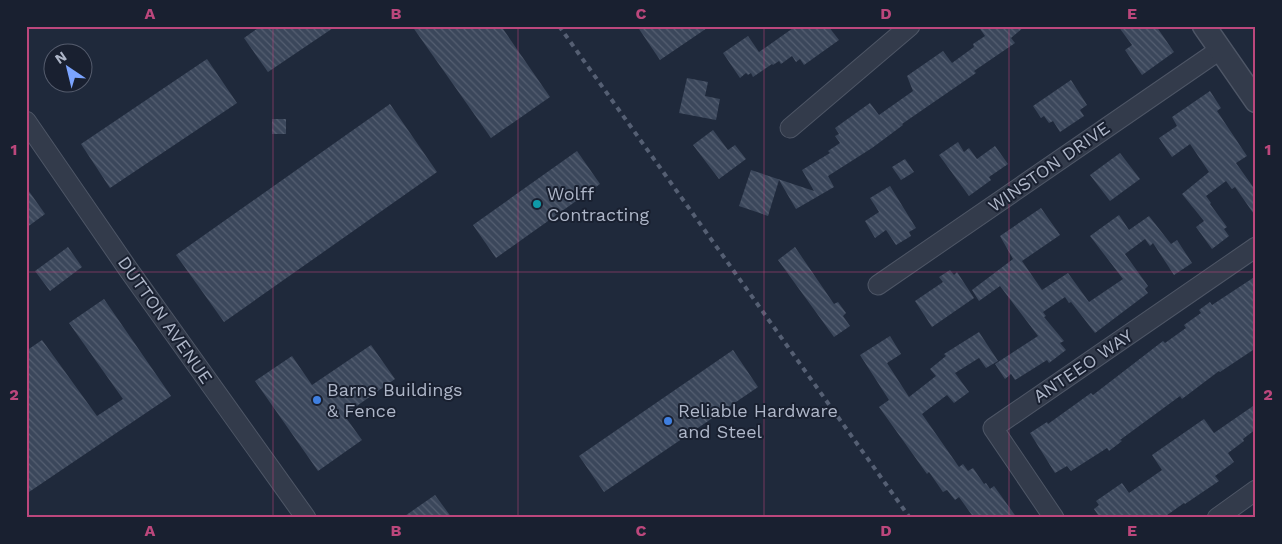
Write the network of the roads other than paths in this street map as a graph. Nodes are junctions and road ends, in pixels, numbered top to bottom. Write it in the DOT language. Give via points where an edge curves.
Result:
graph roads {
  1 [pos="910,26"];
  2 [pos="1204,26"];
  3 [pos="1220,49"];
  4 [pos="1256,100"];
  5 [pos="26,121"];
  6 [pos="790,128"];
  7 [pos="1256,248"];
  8 [pos="878,286"];
  9 [pos="1256,490"];
  10 [pos="1052,515"];
  11 [pos="306,518"];
  12 [pos="1217,518"];
  1 -- 6 [label="street"];
  2 -- 3 [label="street"];
  3 -- 4 [label="street"];
  3 -- 8 [label="street, WINSTON DRIVE"];
  5 -- 11 [label="street, DUTTON AVENUE"];
  7 -- 10 [label="street, ANTEEO WAY" via="993,428"];
  9 -- 12 [label="street"];
}
